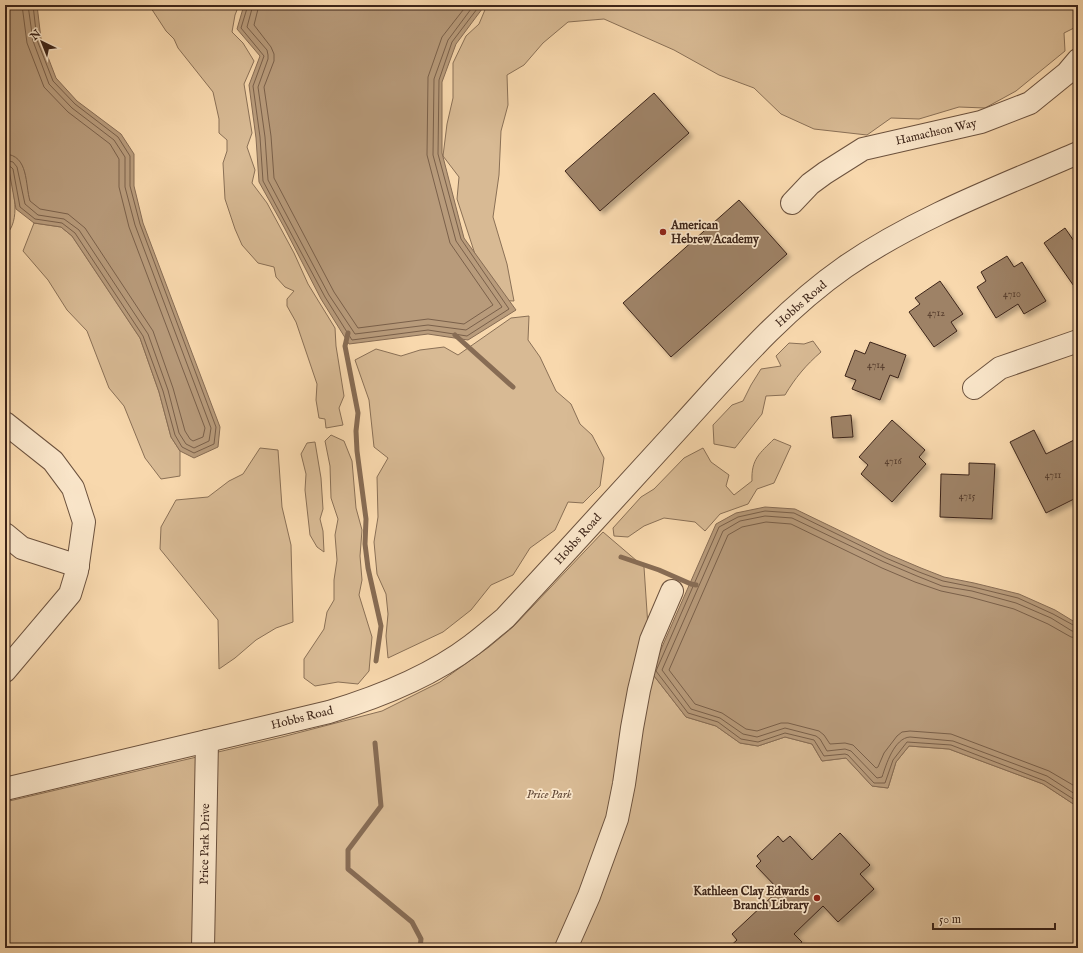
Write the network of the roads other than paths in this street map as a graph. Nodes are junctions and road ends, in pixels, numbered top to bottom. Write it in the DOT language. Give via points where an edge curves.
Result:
graph roads {
  1 [pos="1078,60"];
  2 [pos="1078,153"];
  3 [pos="792,203"];
  4 [pos="1078,341"];
  5 [pos="974,388"];
  6 [pos="5,423"];
  7 [pos="5,534"];
  8 [pos="78,566"];
  9 [pos="672,591"];
  10 [pos="9,657"];
  11 [pos="207,741"];
  12 [pos="5,789"];
  13 [pos="203,948"];
  14 [pos="566,948"];
  1 -- 3 [label="street, Hamachson Way" via="1067,73 1030,103 981,122 863,149 824,173"];
  2 -- 11 [label="street, Hobbs Road" via="934,215 845,267 794,307 746,354 505,618 471,645 420,676 354,704"];
  4 -- 5 [label="street" via="1000,368"];
  6 -- 8 [label="street" via="53,461 73,488 84,522"];
  7 -- 8 [label="street" via="22,548"];
  8 -- 10 [label="street" via="70,594"];
  9 -- 14 [label="street" via="651,640 632,728 617,820 589,896"];
  11 -- 12 [label="street, Hobbs Road"];
  11 -- 13 [label="street, Price Park Drive"];
}
